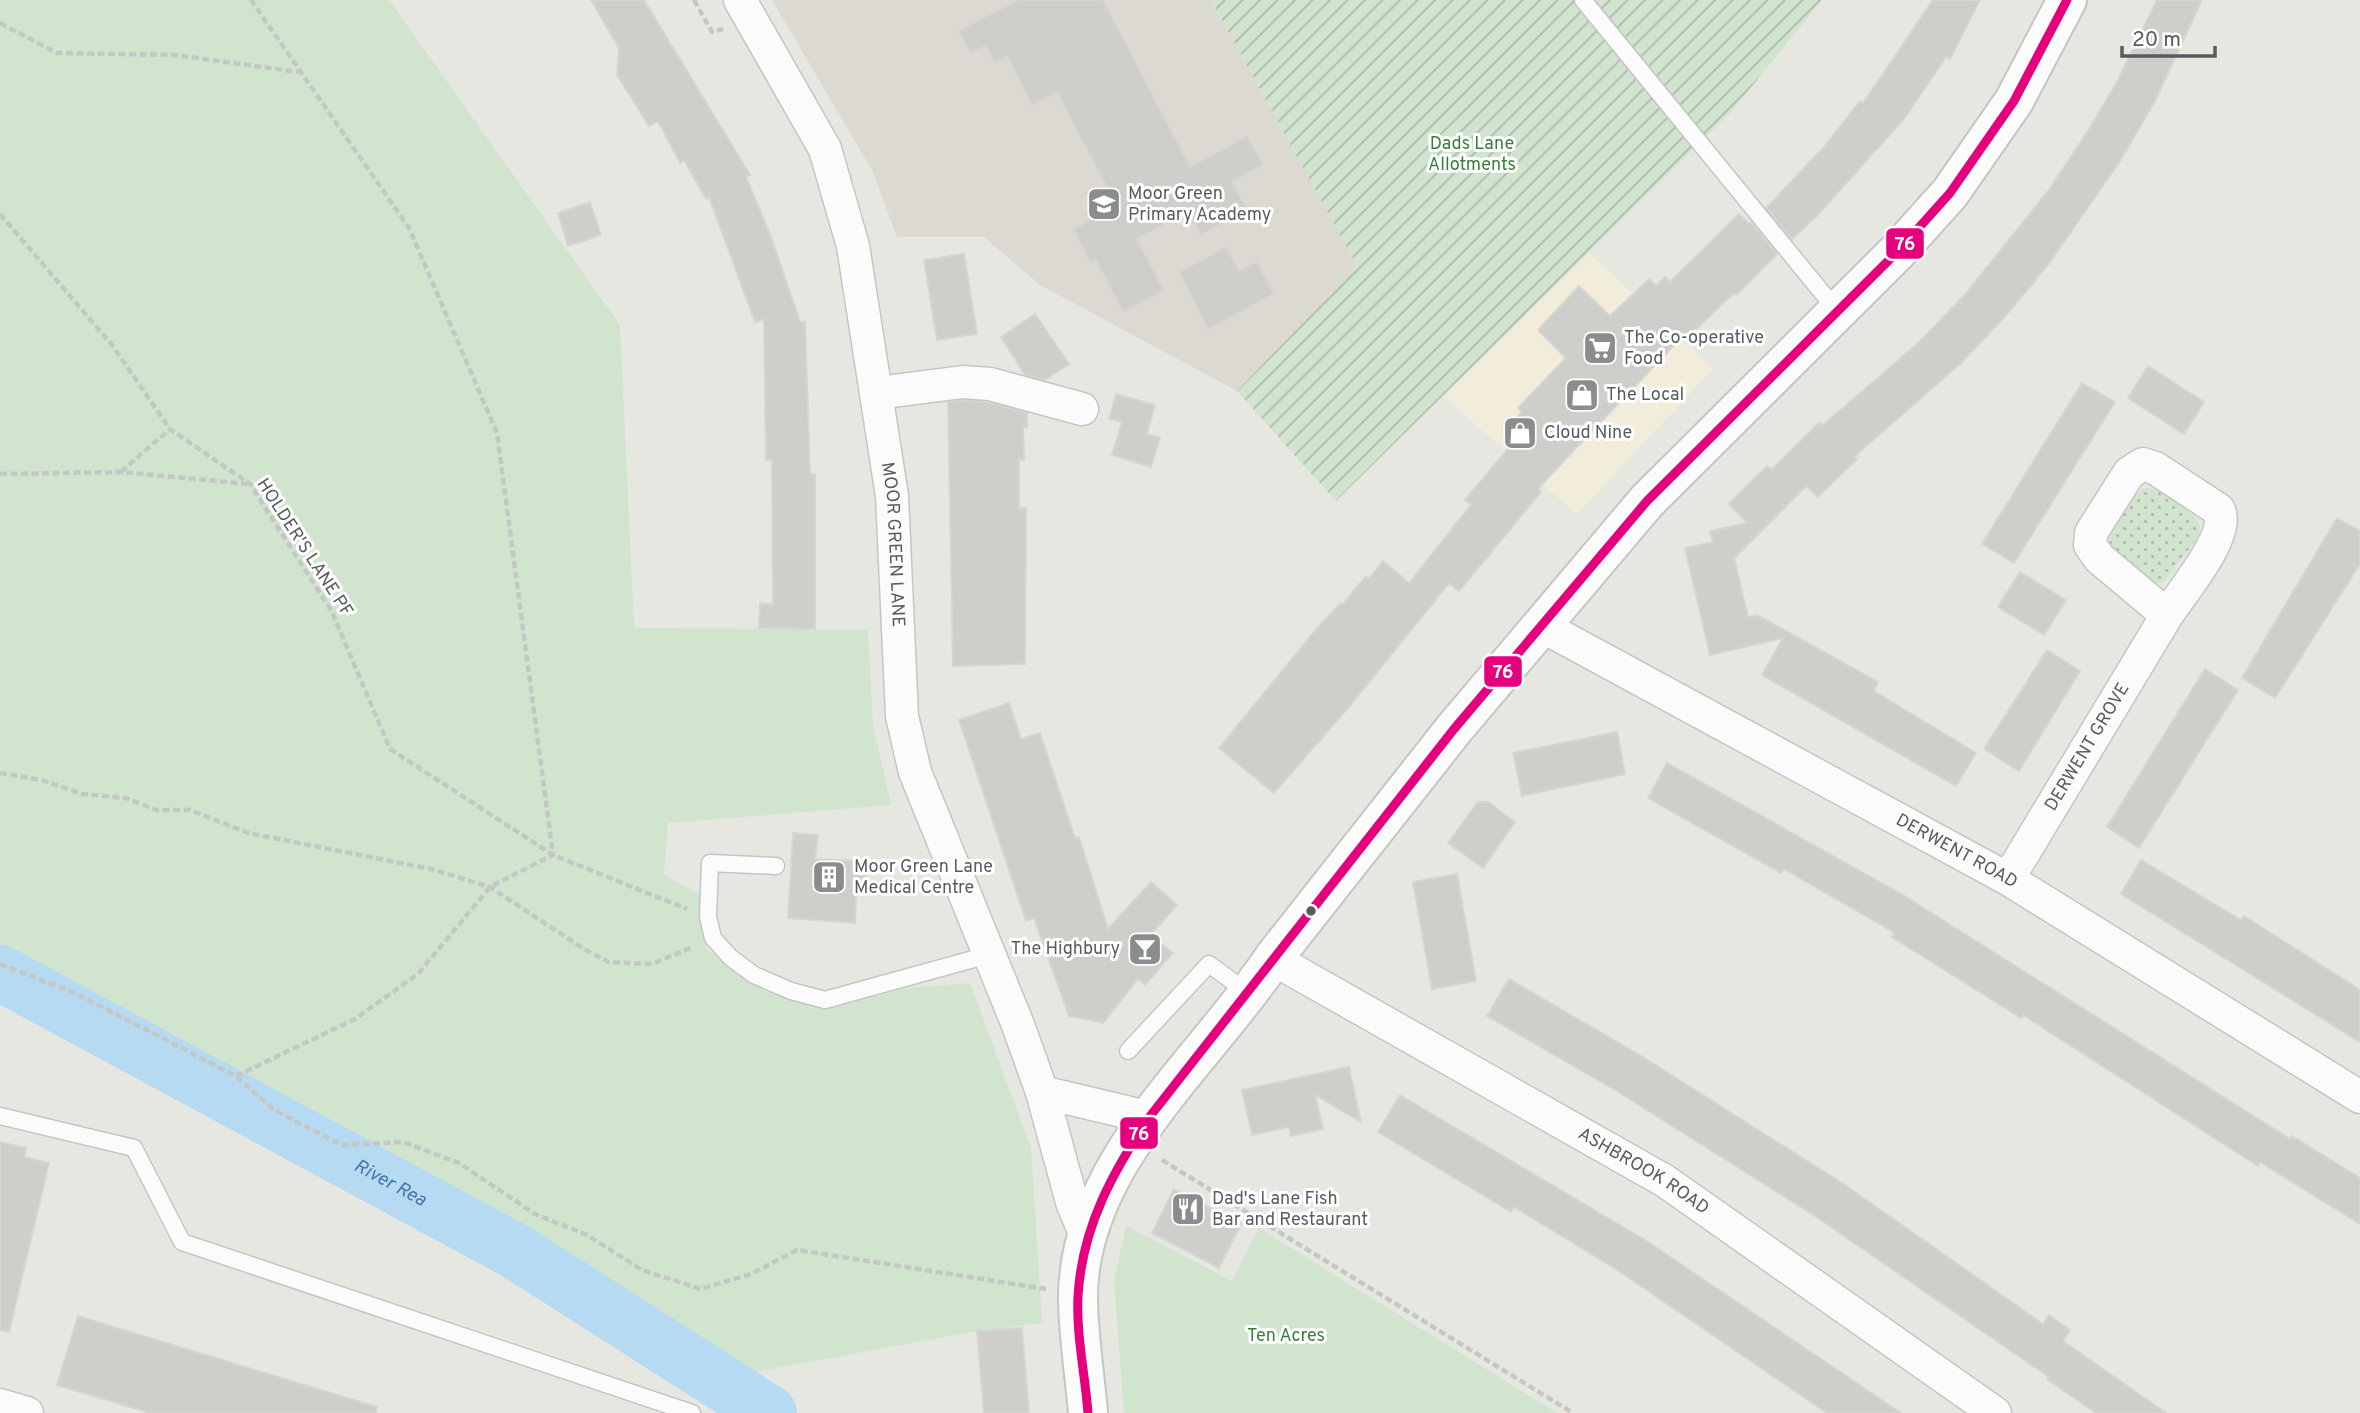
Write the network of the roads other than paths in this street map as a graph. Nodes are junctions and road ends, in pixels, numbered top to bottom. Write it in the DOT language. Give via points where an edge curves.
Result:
graph roads {
  1 [pos="740,0"];
  2 [pos="1583,0"];
  3 [pos="2067,0"];
  4 [pos="1838,312"];
  5 [pos="877,393"];
  6 [pos="1082,409"];
  7 [pos="2167,615"];
  8 [pos="1541,625"];
  9 [pos="776,866"];
  10 [pos="2008,878"];
  11 [pos="988,955"];
  12 [pos="1276,956"];
  13 [pos="1250,995"];
  14 [pos="1128,1051"];
  15 [pos="1042,1092"];
  16 [pos="2360,1097"];
  17 [pos="0,1116"];
  18 [pos="1141,1130"];
  19 [pos="1087,1238"];
  20 [pos="0,1405"];
  21 [pos="27,1413"];
  22 [pos="692,1413"];
  23 [pos="1088,1413"];
  24 [pos="1995,1413"];
  1 -- 5 [label="street, MOOR GREEN LANE" via="825,149 853,246"];
  2 -- 4 [label="lane"];
  3 -- 4 [label="street" via="2014,101 1950,193"];
  4 -- 8 [label="street" via="1647,501"];
  5 -- 6 [label="street" via="962,382 990,384"];
  5 -- 11 [label="street, MOOR GREEN LANE" via="892,496 902,716 915,772"];
  7 -- 7 [label="street, DERWENT GROVE" via="2098,558 2090,545 2091,533 2129,473 2143,464 2219,510 2222,518 2218,537"];
  7 -- 10 [label="street, DERWENT GROVE"];
  8 -- 10 [label="street, DERWENT ROAD"];
  8 -- 12 [label="street"];
  9 -- 11 [label="lane" via="710,863 708,917 713,938 730,957 754,975 791,991 825,1000"];
  10 -- 16 [label="street, DERWENT ROAD"];
  11 -- 15 [label="street, MOOR GREEN LANE"];
  12 -- 13 [label="street"];
  12 -- 24 [label="street, ASHBROOK ROAD" via="1289,968 1665,1181"];
  13 -- 14 [label="lane" via="1209,964"];
  13 -- 18 [label="street"];
  15 -- 18 [label="street"];
  15 -- 19 [label="street, MOOR GREEN LANE" via="1072,1202"];
  17 -- 22 [label="lane" via="135,1148 182,1242"];
  18 -- 19 [label="street" via="1105,1187"];
  19 -- 23 [label="street" via="1078,1294"];
  20 -- 21 [label="street"];
}
